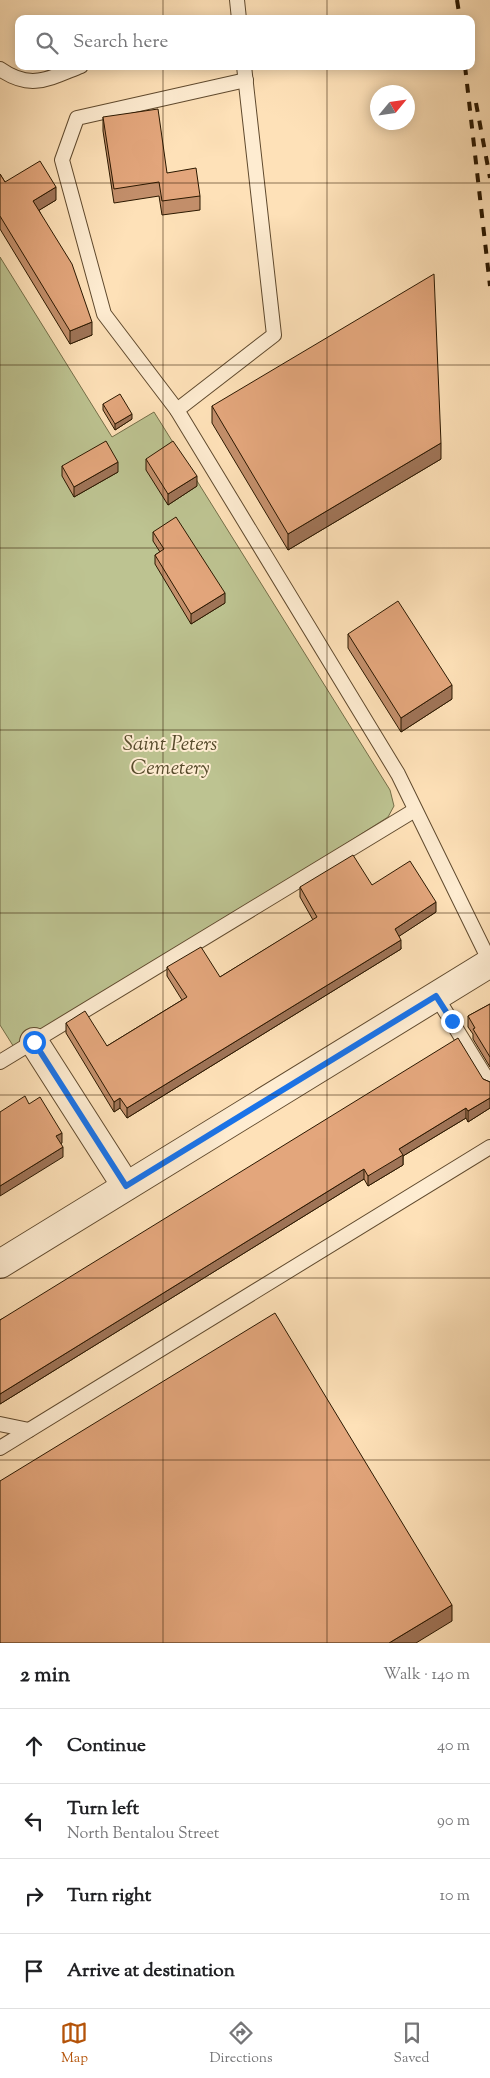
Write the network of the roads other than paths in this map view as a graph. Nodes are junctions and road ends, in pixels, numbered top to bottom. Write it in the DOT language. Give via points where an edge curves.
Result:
graph roads {
  1 [pos="237,0"];
  2 [pos="236,15"];
  3 [pos="0,70"];
  4 [pos="72,70"];
  5 [pos="245,73"];
  6 [pos="177,410"];
  7 [pos="415,810"];
  8 [pos="490,962"];
  9 [pos="436,996"];
  10 [pos="34,1042"];
  11 [pos="0,1062"];
  12 [pos="490,1084"];
  13 [pos="490,1147"];
  14 [pos="126,1186"];
  15 [pos="0,1264"];
  16 [pos="0,1424"];
  17 [pos="29,1430"];
  18 [pos="0,1448"];
  1 -- 2 [label="lane"];
  3 -- 4 [label="lane" via="14,80 40,82"];
  5 -- 6 [label="lane" via="274,335"];
  5 -- 6 [label="lane" via="77,118 62,160 104,314"];
  6 -- 7 [label="lane" via="398,774"];
  7 -- 8 [label="lane"];
  7 -- 10 [label="lane"];
  8 -- 9 [label="street"];
  9 -- 12 [label="lane"];
  9 -- 14 [label="street"];
  10 -- 11 [label="lane"];
  10 -- 14 [label="street"];
  13 -- 17 [label="lane"];
  14 -- 15 [label="street"];
  16 -- 17 [label="lane"];
  17 -- 18 [label="lane"];
}
